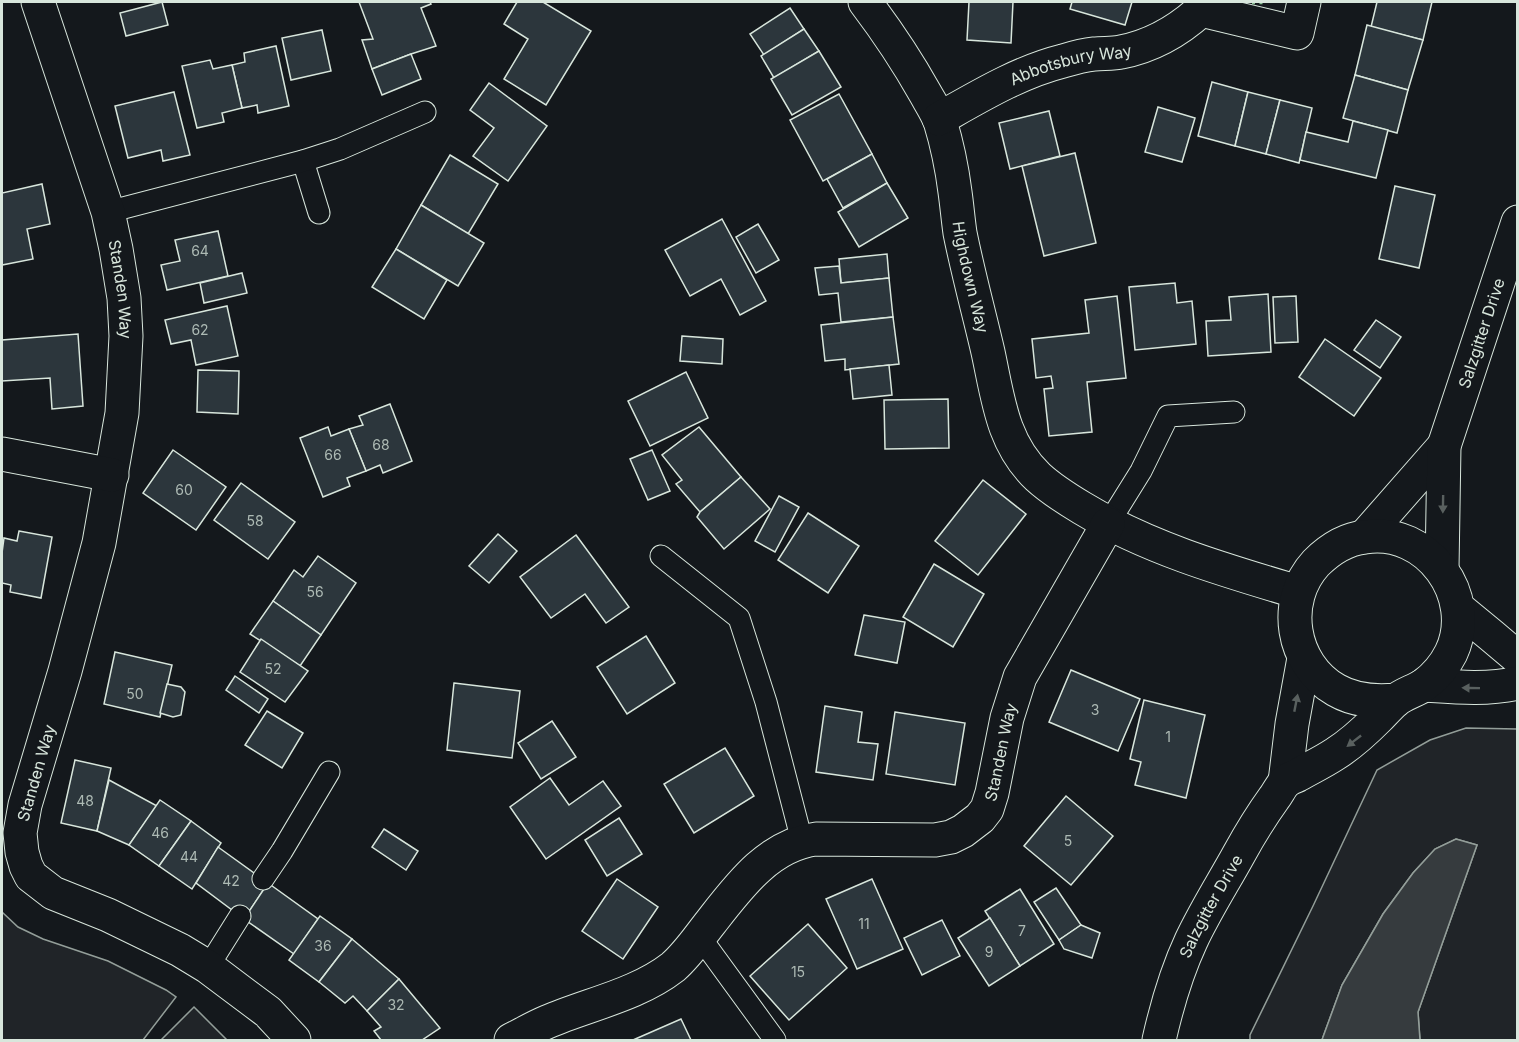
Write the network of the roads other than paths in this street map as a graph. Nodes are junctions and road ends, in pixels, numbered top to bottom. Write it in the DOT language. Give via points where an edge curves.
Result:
graph roads {
  1 [pos="38,2"];
  2 [pos="865,2"];
  3 [pos="1304,2"];
  4 [pos="1202,6"];
  5 [pos="425,112"];
  6 [pos="939,119"];
  7 [pos="303,161"];
  8 [pos="108,212"];
  9 [pos="319,213"];
  10 [pos="1518,222"];
  11 [pos="1234,412"];
  12 [pos="1444,446"];
  13 [pos="2,454"];
  14 [pos="112,475"];
  15 [pos="1108,524"];
  16 [pos="1365,536"];
  17 [pos="661,556"];
  18 [pos="1442,569"];
  19 [pos="1298,592"];
  20 [pos="1458,608"];
  21 [pos="1304,658"];
  22 [pos="1518,658"];
  23 [pos="1518,683"];
  24 [pos="1410,693"];
  25 [pos="329,772"];
  26 [pos="1286,782"];
  27 [pos="802,841"];
  28 [pos="263,879"];
  29 [pos="240,916"];
  30 [pos="700,937"];
  31 [pos="208,967"];
  32 [pos="294,1041"];
  33 [pos="511,1041"];
  34 [pos="775,1041"];
  35 [pos="1159,1041"];
  1 -- 8 [label="street, Standen Way"];
  2 -- 6 [label="street, Highdown Way" via="890,34"];
  3 -- 4 [label="street, Abbotsbury Way" via="1297,33"];
  4 -- 6 [label="street, Abbotsbury Way" via="1190,21 1143,46 1062,61 1030,72"];
  5 -- 7 [label="lane"];
  6 -- 15 [label="street, Highdown Way" via="975,302 1008,433 1037,476"];
  7 -- 8 [label="lane"];
  7 -- 9 [label="lane"];
  8 -- 14 [label="street, Standen Way" via="124,298 126,336 122,413"];
  10 -- 12 [label="street, Salzgitter Drive"];
  11 -- 15 [label="lane" via="1168,416 1141,471"];
  12 -- 16 [label="street, Salzgitter Drive"];
  12 -- 18 [label="street, Salzgitter Drive, one-way"];
  13 -- 14 [label="street"];
  14 -- 31 [label="street, Standen Way" via="96,554 25,805 20,833 22,852 31,876 53,894 108,915"];
  15 -- 19 [label="street, Highdown Way" via="1187,557"];
  15 -- 27 [label="street, Standen Way" via="1020,677 1006,718 992,793 980,818 943,839"];
  16 -- 18 [label="street, Salzgitter Drive" via="1408,543 1427,553"];
  16 -- 19 [label="street, Salzgitter Drive" via="1325,554"];
  17 -- 27 [label="lane" via="739,618 766,702"];
  18 -- 20 [label="street, Salzgitter Drive" via="1453,587"];
  19 -- 21 [label="street, Salzgitter Drive" via="1296,636"];
  20 -- 22 [label="street"];
  20 -- 24 [label="street, Salzgitter Drive" via="1458,630 1452,651 1440,671"];
  21 -- 24 [label="street, Salzgitter Drive" via="1336,690 1358,699 1376,702"];
  26 -- 21 [label="street, Salzgitter Drive, one-way"];
  23 -- 24 [label="street, one-way"];
  24 -- 26 [label="street, Salzgitter Drive, one-way" via="1336,754"];
  25 -- 28 [label="lane"];
  26 -- 35 [label="street, Salzgitter Drive" via="1254,827 1191,942"];
  27 -- 30 [label="street, Standen Way" via="759,866"];
  29 -- 31 [label="lane"];
  30 -- 33 [label="street, Standen Way" via="659,976"];
  30 -- 34 [label="lane"];
  31 -- 32 [label="street, Standen Way" via="268,1012"];
}
